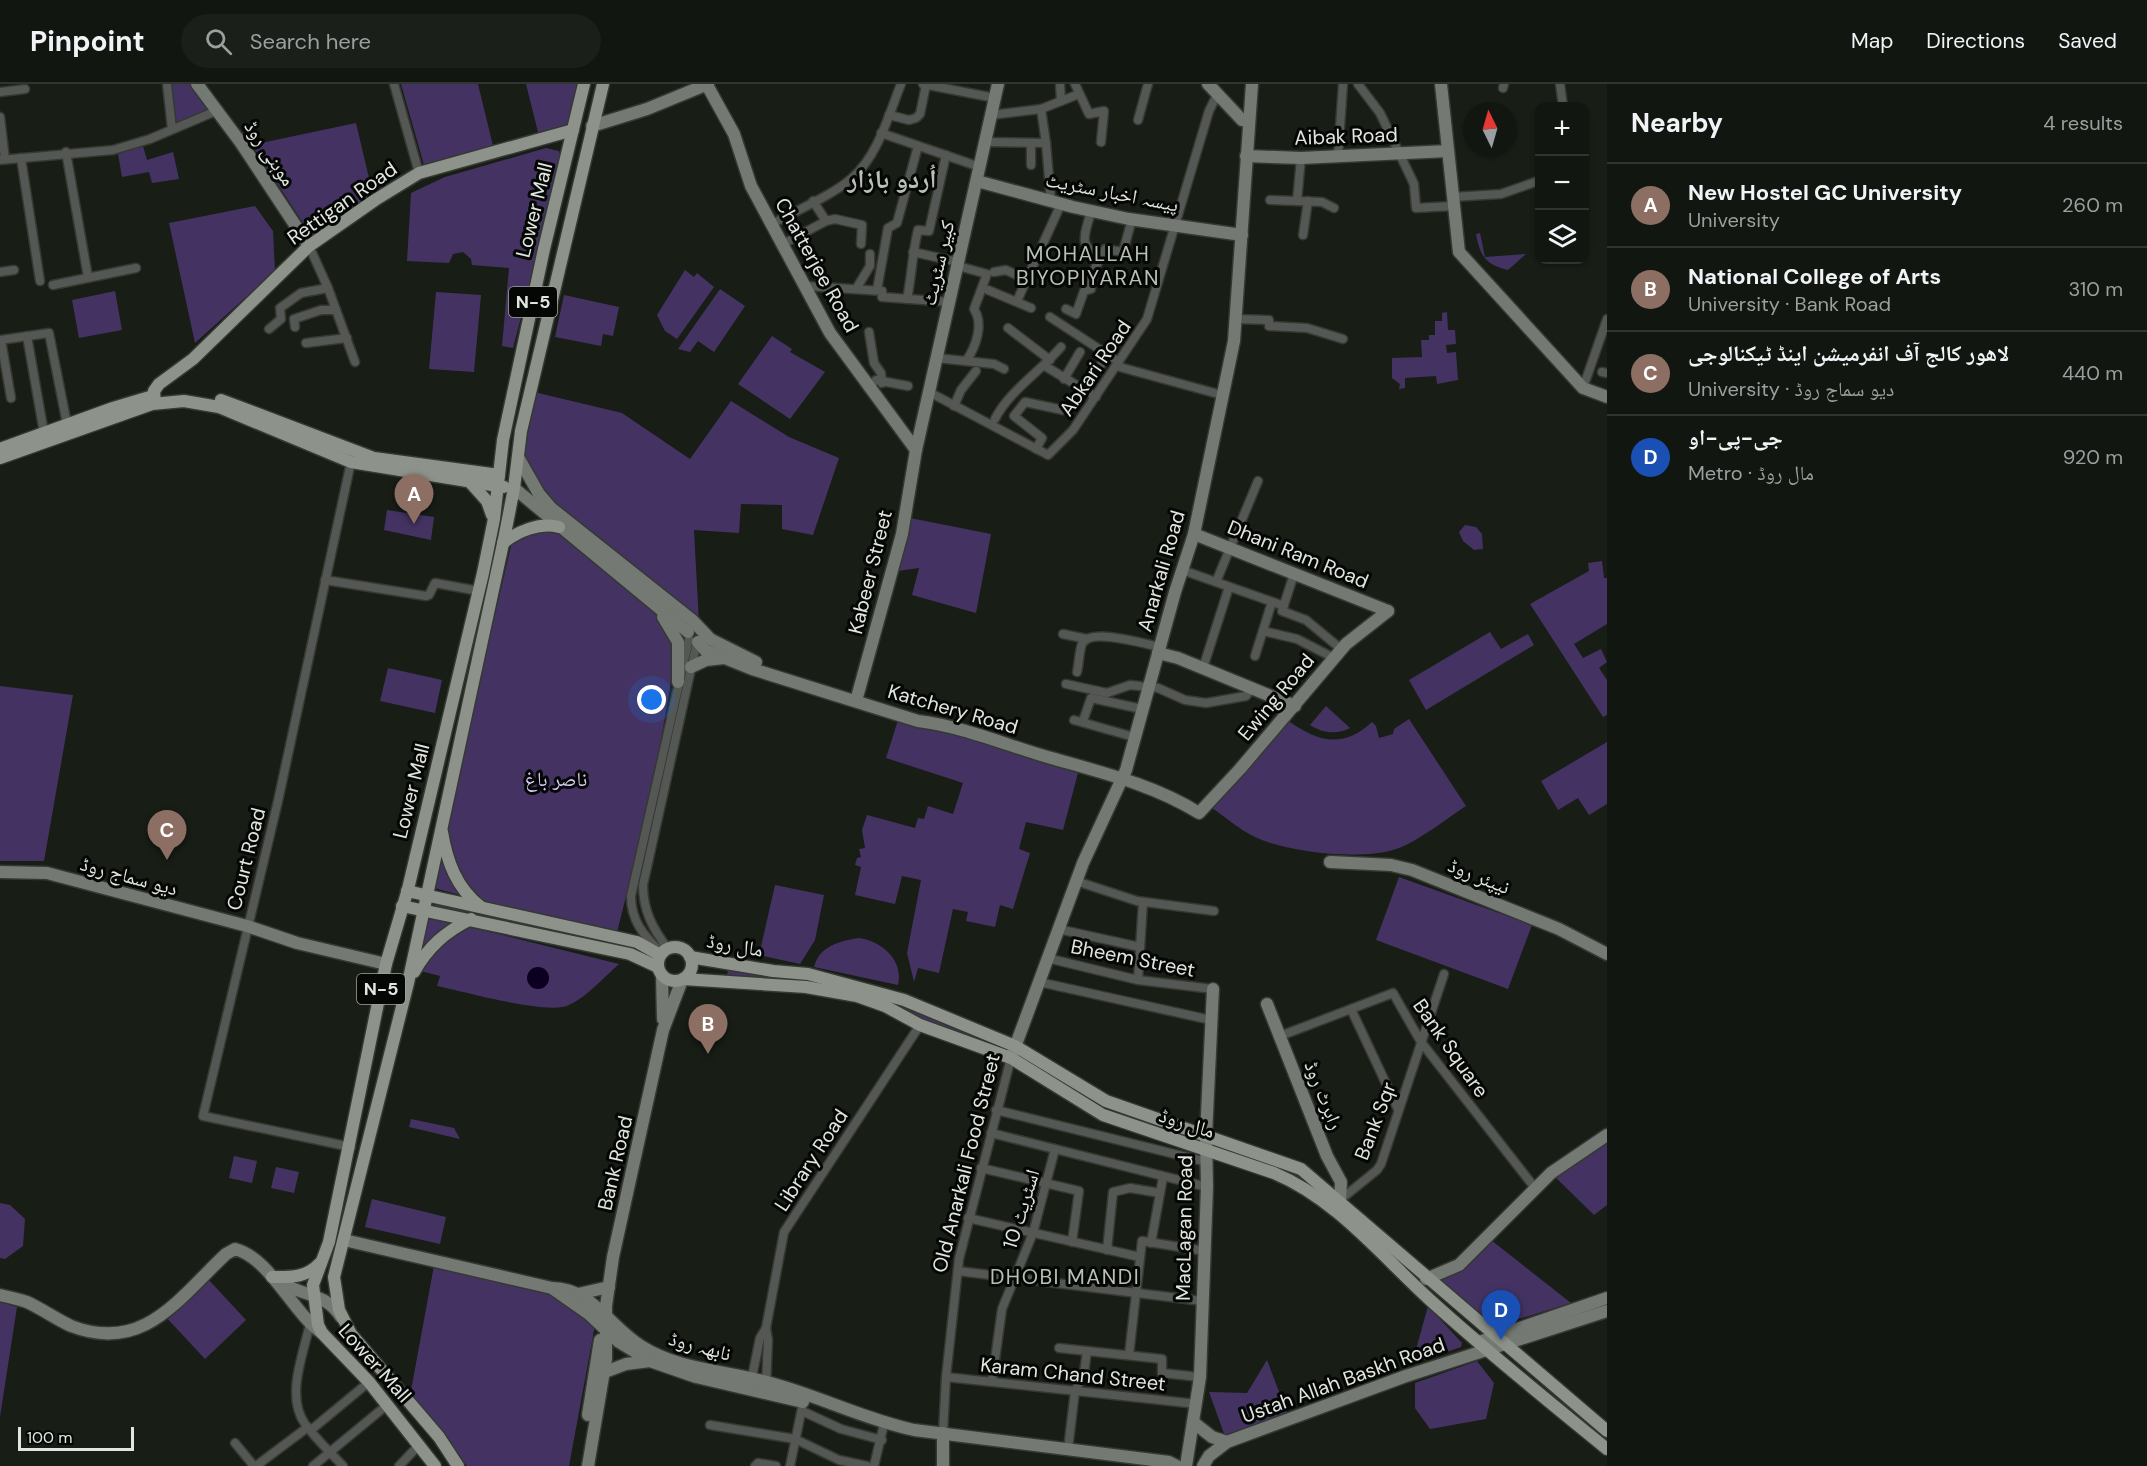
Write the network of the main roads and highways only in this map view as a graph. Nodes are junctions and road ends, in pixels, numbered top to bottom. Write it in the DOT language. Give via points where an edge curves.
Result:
graph roads {
  1 [pos="197,84"];
  2 [pos="585,84"];
  3 [pos="603,84"];
  4 [pos="998,84"];
  5 [pos="1208,84"];
  6 [pos="1252,84"];
  7 [pos="1441,84"];
  8 [pos="702,86"];
  9 [pos="1248,121"];
  10 [pos="592,126"];
  11 [pos="573,130"];
  12 [pos="547,138"];
  13 [pos="1448,151"];
  14 [pos="1246,156"];
  15 [pos="566,161"];
  16 [pos="976,181"];
  17 [pos="1242,235"];
  18 [pos="309,246"];
  19 [pos="544,249"];
  20 [pos="564,253"];
  21 [pos="1607,397"];
  22 [pos="155,400"];
  23 [pos="0,449"];
  24 [pos="916,450"];
  25 [pos="518,457"];
  26 [pos="0,458"];
  27 [pos="467,480"];
  28 [pos="498,480"];
  29 [pos="514,488"];
  30 [pos="494,519"];
  31 [pos="559,528"];
  32 [pos="1194,534"];
  33 [pos="503,543"];
  34 [pos="649,599"];
  35 [pos="1388,611"];
  36 [pos="695,636"];
  37 [pos="1159,650"];
  38 [pos="725,658"];
  39 [pos="691,667"];
  40 [pos="678,682"];
  41 [pos="857,698"];
  42 [pos="1295,706"];
  43 [pos="1120,778"];
  44 [pos="1199,813"];
  45 [pos="440,824"];
  46 [pos="1330,862"];
  47 [pos="0,872"];
  48 [pos="407,891"];
  49 [pos="427,896"];
  50 [pos="402,906"];
  51 [pos="484,909"];
  52 [pos="423,910"];
  53 [pos="471,919"];
  54 [pos="1607,954"];
  55 [pos="690,957"];
  56 [pos="662,960"];
  57 [pos="386,964"];
  58 [pos="682,979"];
  59 [pos="408,982"];
  60 [pos="1213,989"];
  61 [pos="1267,1004"];
  62 [pos="663,1030"];
  63 [pos="1013,1052"];
  64 [pos="1206,1135"];
  65 [pos="1607,1135"];
  66 [pos="1206,1156"];
  67 [pos="1340,1200"];
  68 [pos="344,1240"];
  69 [pos="326,1256"];
  70 [pos="272,1277"];
  71 [pos="334,1277"];
  72 [pos="1426,1279"];
  73 [pos="609,1287"];
  74 [pos="552,1288"];
  75 [pos="0,1294"];
  76 [pos="312,1294"];
  77 [pos="578,1294"];
  78 [pos="1607,1298"];
  79 [pos="1607,1311"];
  80 [pos="605,1319"];
  81 [pos="343,1321"];
  82 [pos="322,1333"];
  83 [pos="1500,1341"];
  84 [pos="1484,1346"];
  85 [pos="650,1361"];
  86 [pos="605,1372"];
  87 [pos="750,1383"];
  88 [pos="766,1387"];
  89 [pos="854,1414"];
  90 [pos="1193,1422"];
  91 [pos="1607,1431"];
  92 [pos="943,1433"];
  93 [pos="1227,1442"];
  94 [pos="1607,1449"];
  95 [pos="435,1466"];
  96 [pos="458,1466"];
  97 [pos="580,1466"];
  98 [pos="588,1466"];
  99 [pos="943,1466"];
  100 [pos="1177,1466"];
  101 [pos="1186,1466"];
  102 [pos="1203,1466"];
  1 -- 18 [label="main road, موہنی روڈ"];
  2 -- 11 [label="main road, Lower Mall / N-5"];
  3 -- 10 [label="main road, Lower Mall / N-5"];
  4 -- 16 [label="main road, کبیر سٹریٹ"];
  5 -- 9 [label="main road" via="1242,120"];
  6 -- 9 [label="main road, Anarkali Road"];
  7 -- 13 [label="main road"];
  8 -- 10 [label="main road"];
  8 -- 24 [label="main road, Chatterjee Road" via="734,135 751,186 830,333"];
  9 -- 14 [label="main road, Anarkali Road"];
  10 -- 20 [label="main road, Lower Mall / N-5"];
  11 -- 12 [label="main road, Rettigan Road"];
  11 -- 15 [label="main road, Lower Mall / N-5"];
  12 -- 15 [label="main road" via="561,145"];
  12 -- 18 [label="main road, Rettigan Road" via="419,174"];
  13 -- 14 [label="main road, Aibak Road" via="1301,158"];
  13 -- 21 [label="main road" via="1459,252 1583,388"];
  14 -- 17 [label="main road, Anarkali Road"];
  15 -- 19 [label="main road, Lower Mall / N-5"];
  16 -- 17 [label="main road, پیسہ اخبار سٹریٹ" via="1091,211"];
  16 -- 24 [label="main road, کبیر سٹریٹ"];
  17 -- 32 [label="main road, Anarkali Road" via="1235,319"];
  18 -- 22 [label="main road, Rettigan Road" via="193,359 159,384"];
  19 -- 20 [label="main road"];
  19 -- 28 [label="main road, Lower Mall / N-5"];
  20 -- 25 [label="main road, Lower Mall / N-5" via="520,431"];
  22 -- 23 [label="main road" via="67,424"];
  22 -- 26 [label="main road"];
  22 -- 27 [label="main road" via="219,407 351,462"];
  22 -- 28 [label="main road" via="189,394 215,398 374,458"];
  24 -- 41 [label="main road, Kabeer Street" via="902,534"];
  25 -- 29 [label="main road, Lower Mall / N-5"];
  25 -- 36 [label="main road, Katchery Road" via="551,508 692,620"];
  27 -- 28 [label="main road"];
  27 -- 30 [label="main road" via="487,501"];
  28 -- 29 [label="main road"];
  28 -- 30 [label="main road, Lower Mall / N-5"];
  29 -- 31 [label="main road, Katchery Road"];
  29 -- 33 [label="main road, Lower Mall / N-5"];
  30 -- 48 [label="main road, Lower Mall / N-5"];
  31 -- 33 [label="main road" via="531,528"];
  31 -- 34 [label="main road, Katchery Road"];
  32 -- 35 [label="main road, Dhani Ram Road"];
  32 -- 37 [label="main road, Anarkali Road"];
  33 -- 45 [label="main road, Lower Mall / N-5"];
  34 -- 36 [label="main road, Katchery Road"];
  34 -- 40 [label="main road" via="677,638"];
  35 -- 42 [label="main road, Ewing Road" via="1338,654"];
  36 -- 38 [label="main road, Katchery Road" via="705,650"];
  36 -- 41 [label="main road"];
  37 -- 42 [label="main road"];
  37 -- 43 [label="main road, Anarkali Road" via="1126,770"];
  38 -- 39 [label="main road"];
  38 -- 41 [label="main road, Katchery Road"];
  41 -- 43 [label="main road, Katchery Road"];
  42 -- 44 [label="main road, Ewing Road"];
  43 -- 44 [label="main road, Katchery Road" via="1158,791"];
  43 -- 63 [label="main road, Anarkali Road" via="1076,881"];
  45 -- 49 [label="main road, Lower Mall / N-5"];
  45 -- 51 [label="main road" via="457,882"];
  46 -- 54 [label="main road, نیپئر روڈ" via="1412,870 1559,929"];
  47 -- 57 [label="main road, دیو سماج روڈ" via="47,873"];
  48 -- 49 [label="main road"];
  48 -- 50 [label="main road, Lower Mall / N-5"];
  49 -- 51 [label="main road"];
  49 -- 52 [label="main road, Lower Mall / N-5"];
  50 -- 52 [label="main road"];
  50 -- 57 [label="main road, Lower Mall / N-5"];
  51 -- 56 [label="main road" via="637,942"];
  52 -- 53 [label="main road"];
  52 -- 59 [label="main road, Lower Mall / N-5"];
  53 -- 56 [label="main road"];
  53 -- 59 [label="main road" via="440,937 424,954"];
  55 -- 56 [label="main road" via="681,948"];
  55 -- 58 [label="main road" via="692,966"];
  55 -- 63 [label="main road, مال روڈ" via="808,974 904,1000"];
  56 -- 58 [label="main road" via="671,981"];
  56 -- 62 [label="main road, Bank Road"];
  57 -- 69 [label="main road, Lower Mall / N-5"];
  58 -- 62 [label="main road, Bank Road"];
  58 -- 63 [label="main road, مال روڈ" via="806,987 857,996 920,1025"];
  59 -- 68 [label="main road, Lower Mall / N-5"];
  60 -- 64 [label="main road, MacLagan Road"];
  61 -- 67 [label="main road, رابرٹ روڈ" via="1341,1182"];
  62 -- 73 [label="main road, Bank Road"];
  63 -- 64 [label="main road, مال روڈ" via="1101,1099"];
  63 -- 66 [label="main road, مال روڈ" via="1103,1115"];
  64 -- 66 [label="main road, MacLagan Road"];
  64 -- 67 [label="main road, مال روڈ" via="1301,1169"];
  65 -- 72 [label="main road" via="1535,1188 1459,1265"];
  66 -- 84 [label="main road, مال روڈ" via="1274,1173 1310,1191"];
  66 -- 90 [label="main road, MacLagan Road" via="1200,1377"];
  67 -- 72 [label="main road, مال روڈ"];
  68 -- 71 [label="main road, Lower Mall / N-5"];
  68 -- 74 [label="main road, نابھہ روڈ"];
  69 -- 70 [label="main road" via="306,1274"];
  69 -- 76 [label="main road, Lower Mall / N-5"];
  70 -- 75 [label="main road" via="248,1254 230,1251 149,1325 119,1333 75,1327 26,1302"];
  70 -- 76 [label="main road" via="292,1289"];
  70 -- 82 [label="main road"];
  71 -- 76 [label="main road" via="326,1288"];
  71 -- 81 [label="main road, Lower Mall / N-5"];
  72 -- 83 [label="main road, مال روڈ"];
  73 -- 77 [label="main road"];
  73 -- 80 [label="main road, Bank Road"];
  74 -- 77 [label="main road, نابھہ روڈ"];
  74 -- 80 [label="main road, نابھہ روڈ"];
  76 -- 81 [label="main road" via="331,1304"];
  76 -- 82 [label="main road, Lower Mall"];
  77 -- 80 [label="main road, نابھہ روڈ"];
  78 -- 83 [label="main road"];
  79 -- 83 [label="main road"];
  80 -- 85 [label="main road, نابھہ روڈ" via="626,1348"];
  80 -- 86 [label="main road, Bank Road"];
  80 -- 87 [label="main road, نابھہ روڈ" via="660,1357"];
  80 -- 97 [label="main road, Bank Road"];
  81 -- 96 [label="main road, Lower Mall / N-5" via="439,1437"];
  82 -- 95 [label="main road, Lower Mall" via="369,1382"];
  83 -- 84 [label="main road, Ustah Allah Baskh Road"];
  83 -- 91 [label="main road, مال روڈ"];
  84 -- 93 [label="main road, Ustah Allah Baskh Road"];
  84 -- 94 [label="main road, مال روڈ"];
  85 -- 86 [label="main road"];
  85 -- 87 [label="main road, نابھہ روڈ" via="696,1377"];
  86 -- 98 [label="main road, Bank Road"];
  87 -- 88 [label="main road, نابھہ روڈ"];
  88 -- 89 [label="main road, نابھہ روڈ" via="843,1407"];
  88 -- 89 [label="main road, نابھہ روڈ" via="802,1406"];
  89 -- 92 [label="main road, نابھہ روڈ" via="884,1424"];
  90 -- 93 [label="main road" via="1212,1437"];
  90 -- 101 [label="main road, MacLagan Road"];
  92 -- 99 [label="main road"];
  92 -- 100 [label="main road, نابھہ روڈ"];
  93 -- 102 [label="main road, Ustah Allah Baskh Road"];
}
